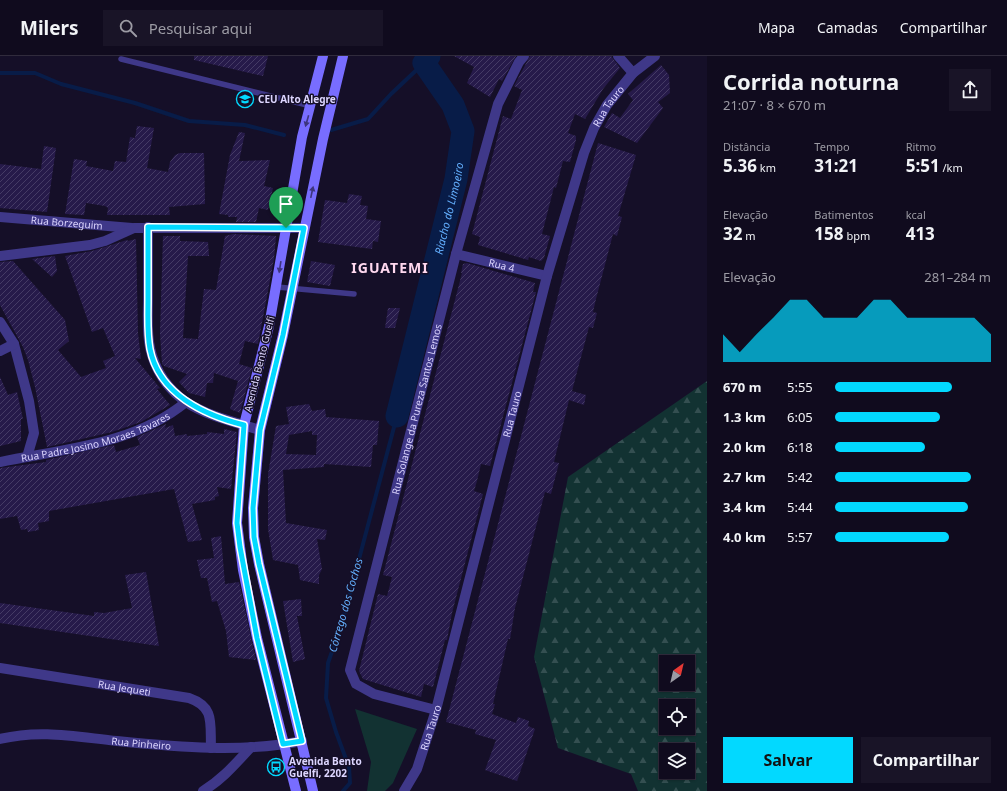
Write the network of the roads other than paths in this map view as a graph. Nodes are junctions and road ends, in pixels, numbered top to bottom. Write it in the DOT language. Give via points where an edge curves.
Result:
graph roads {
  1 [pos="323,56"];
  2 [pos="343,56"];
  3 [pos="524,56"];
  4 [pos="618,56"];
  5 [pos="655,56"];
  6 [pos="122,59"];
  7 [pos="633,73"];
  8 [pos="311,107"];
  9 [pos="0,217"];
  10 [pos="148,227"];
  11 [pos="134,228"];
  12 [pos="286,228"];
  13 [pos="304,228"];
  14 [pos="456,254"];
  15 [pos="0,256"];
  16 [pos="547,276"];
  17 [pos="277,287"];
  18 [pos="293,289"];
  19 [pos="354,294"];
  20 [pos="0,322"];
  21 [pos="14,344"];
  22 [pos="0,351"];
  23 [pos="186,402"];
  24 [pos="244,425"];
  25 [pos="260,430"];
  26 [pos="28,457"];
  27 [pos="0,462"];
  28 [pos="0,668"];
  29 [pos="436,710"];
  30 [pos="0,739"];
  31 [pos="302,741"];
  32 [pos="283,744"];
  33 [pos="250,747"];
  34 [pos="211,748"];
  35 [pos="203,791"];
  36 [pos="296,791"];
  37 [pos="313,791"];
  38 [pos="404,791"];
  1 -- 8 [label="main road, Avenida Bento Guelfi"];
  13 -- 2 [label="main road, Avenida Bento Guelfi, one-way"];
  3 -- 14 [label="street, Rua Solange da Pureza Santos Lemos" via="498,104"];
  4 -- 7 [label="street"];
  5 -- 7 [label="street, Rua Tauro"];
  6 -- 8 [label="lane"];
  7 -- 16 [label="street, Rua Tauro" via="607,105 594,128 584,152"];
  8 -- 12 [label="main road, Avenida Bento Guelfi, one-way" via="302,137"];
  9 -- 11 [label="street, Rua Borzeguim"];
  10 -- 11 [label="street"];
  10 -- 12 [label="street"];
  10 -- 23 [label="street" via="150,349 164,379"];
  11 -- 15 [label="street" via="90,246"];
  12 -- 13 [label="street"];
  12 -- 17 [label="main road, Avenida Bento Guelfi, one-way"];
  13 -- 18 [label="main road, Avenida Bento Guelfi"];
  14 -- 16 [label="street, Rua 4"];
  14 -- 29 [label="street, Rua Solange da Pureza Santos Lemos" via="350,670 356,684 374,694"];
  16 -- 29 [label="street, Rua Tauro"];
  17 -- 18 [label="lane"];
  17 -- 24 [label="main road, Avenida Bento Guelfi"];
  18 -- 19 [label="lane"];
  18 -- 25 [label="main road, Avenida Bento Guelfi"];
  20 -- 21 [label="street"];
  21 -- 22 [label="street"];
  21 -- 26 [label="street" via="33,421 34,433"];
  23 -- 24 [label="street"];
  23 -- 26 [label="street, Rua Padre Josino Moraes Tavares" via="172,414 106,441 77,449"];
  24 -- 25 [label="street"];
  24 -- 32 [label="main road, Avenida Bento Guelfi" via="237,523 257,638"];
  25 -- 31 [label="main road, Avenida Bento Guelfi" via="253,508 254,537"];
  26 -- 27 [label="street, Rua Padre Josino Moraes Tavares"];
  28 -- 34 [label="street, Rua Jequeti" via="189,698 200,702 207,711"];
  29 -- 38 [label="street, Rua Tauro" via="417,769"];
  30 -- 34 [label="street, Rua Pinheiro" via="33,733"];
  31 -- 32 [label="street, Rua Pinheiro"];
  31 -- 37 [label="main road, Avenida Bento Guelfi"];
  32 -- 33 [label="street, Rua Pinheiro"];
  32 -- 36 [label="main road, Avenida Bento Guelfi"];
  33 -- 34 [label="street, Rua Pinheiro"];
  33 -- 35 [label="street" via="228,772"];
}
